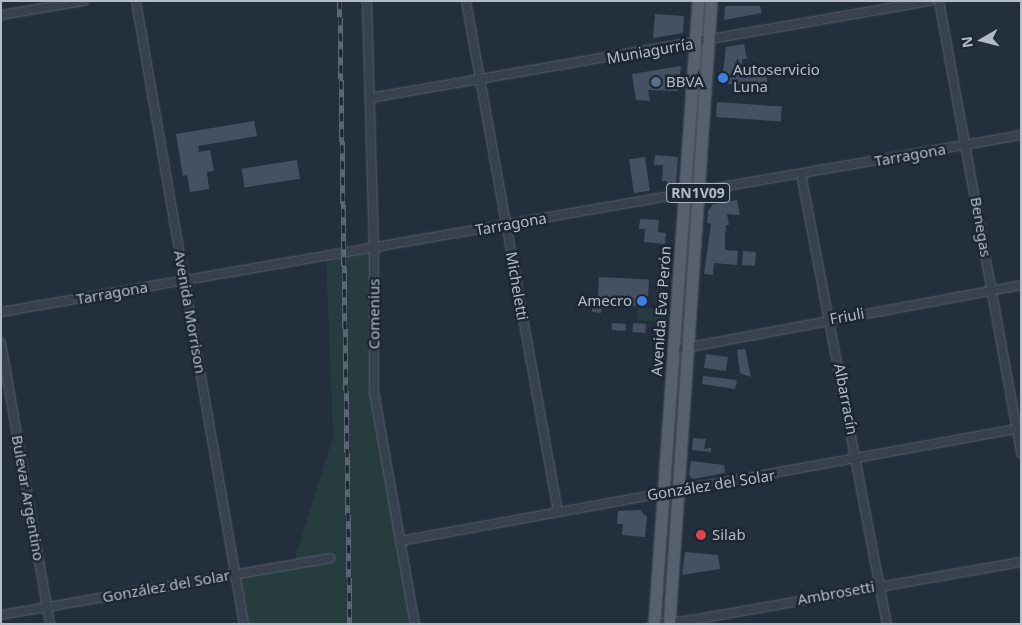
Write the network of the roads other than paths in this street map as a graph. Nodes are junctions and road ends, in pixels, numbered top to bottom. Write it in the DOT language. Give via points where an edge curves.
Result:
graph roads {
  1 [pos="84,1"];
  2 [pos="136,1"];
  3 [pos="367,1"];
  4 [pos="466,1"];
  5 [pos="698,1"];
  6 [pos="712,1"];
  7 [pos="930,1"];
  8 [pos="939,1"];
  9 [pos="1,16"];
  10 [pos="709,40"];
  11 [pos="695,43"];
  12 [pos="481,80"];
  13 [pos="370,98"];
  14 [pos="1021,135"];
  15 [pos="966,145"];
  16 [pos="801,174"];
  17 [pos="698,189"];
  18 [pos="685,192"];
  19 [pos="506,225"];
  20 [pos="374,247"];
  21 [pos="184,280"];
  22 [pos="1021,285"];
  23 [pos="991,290"];
  24 [pos="1,312"];
  25 [pos="831,319"];
  26 [pos="1,343"];
  27 [pos="688,345"];
  28 [pos="674,350"];
  29 [pos="1018,428"];
  30 [pos="1021,454"];
  31 [pos="858,459"];
  32 [pos="678,491"];
  33 [pos="664,492"];
  34 [pos="558,512"];
  35 [pos="400,541"];
  36 [pos="330,558"];
  37 [pos="1021,562"];
  38 [pos="235,573"];
  39 [pos="880,585"];
  40 [pos="47,607"];
  41 [pos="1,615"];
  42 [pos="669,622"];
  43 [pos="50,624"];
  44 [pos="244,624"];
  45 [pos="415,624"];
  46 [pos="653,624"];
  47 [pos="887,624"];
  1 -- 9 [label="street"];
  2 -- 21 [label="street, Avenida Morrison"];
  3 -- 13 [label="street, Comenius"];
  4 -- 12 [label="street, Micheletti"];
  5 -- 11 [label="main road, Avenida Eva Perón / RN1V09"];
  6 -- 10 [label="main road, Avenida Eva Perón / RN1V09"];
  7 -- 10 [label="street, Muniagurría"];
  8 -- 15 [label="street, Benegas"];
  10 -- 11 [label="street, Muniagurría"];
  10 -- 17 [label="main road, Avenida Eva Perón / RN1V09"];
  11 -- 12 [label="street, Muniagurría"];
  11 -- 18 [label="main road, Avenida Eva Perón / RN1V09"];
  12 -- 13 [label="street, Muniagurría"];
  12 -- 19 [label="street, Micheletti"];
  13 -- 20 [label="street, Comenius"];
  14 -- 15 [label="street, Tarragona"];
  15 -- 16 [label="street, Tarragona"];
  15 -- 23 [label="street, Benegas"];
  16 -- 17 [label="street, Tarragona"];
  16 -- 25 [label="street, Albarracín"];
  17 -- 18 [label="street, Tarragona"];
  17 -- 27 [label="main road, Avenida Eva Perón / RN1V09"];
  18 -- 19 [label="street, Tarragona"];
  18 -- 28 [label="main road, Avenida Eva Perón / RN1V09"];
  19 -- 20 [label="street, Tarragona"];
  19 -- 34 [label="street, Micheletti"];
  20 -- 21 [label="street, Tarragona"];
  20 -- 35 [label="street, Comenius" via="374,392"];
  21 -- 24 [label="street, Tarragona"];
  21 -- 38 [label="street, Avenida Morrison"];
  22 -- 23 [label="street, Friuli"];
  23 -- 25 [label="street, Friuli"];
  23 -- 29 [label="street, Benegas"];
  25 -- 27 [label="street, Friuli"];
  25 -- 31 [label="street, Albarracín"];
  26 -- 40 [label="street, Bulevar Argentino"];
  27 -- 28 [label="street, Friuli"];
  27 -- 32 [label="main road, Avenida Eva Perón / RN1V09"];
  28 -- 33 [label="main road, Avenida Eva Perón / RN1V09"];
  29 -- 30 [label="street, Benegas"];
  29 -- 31 [label="street, González del Solar"];
  31 -- 32 [label="street, González del Solar"];
  31 -- 39 [label="street, Albarracín"];
  32 -- 33 [label="street, González del Solar"];
  32 -- 42 [label="main road, Avenida Eva Perón / RN1V09"];
  33 -- 34 [label="street, González del Solar"];
  33 -- 46 [label="main road, Avenida Eva Perón / RN1V09"];
  34 -- 35 [label="street, González del Solar"];
  35 -- 45 [label="street, Comenius"];
  36 -- 38 [label="street, González del Solar"];
  37 -- 39 [label="street, Ambrosetti"];
  38 -- 40 [label="street, González del Solar"];
  38 -- 44 [label="street, Avenida Morrison"];
  39 -- 42 [label="street, Ambrosetti"];
  39 -- 47 [label="street, Albarracín"];
  40 -- 41 [label="street, González del Solar"];
  40 -- 43 [label="street, Bulevar Argentino"];
  42 -- 46 [label="street, Ambrosetti"];
}
